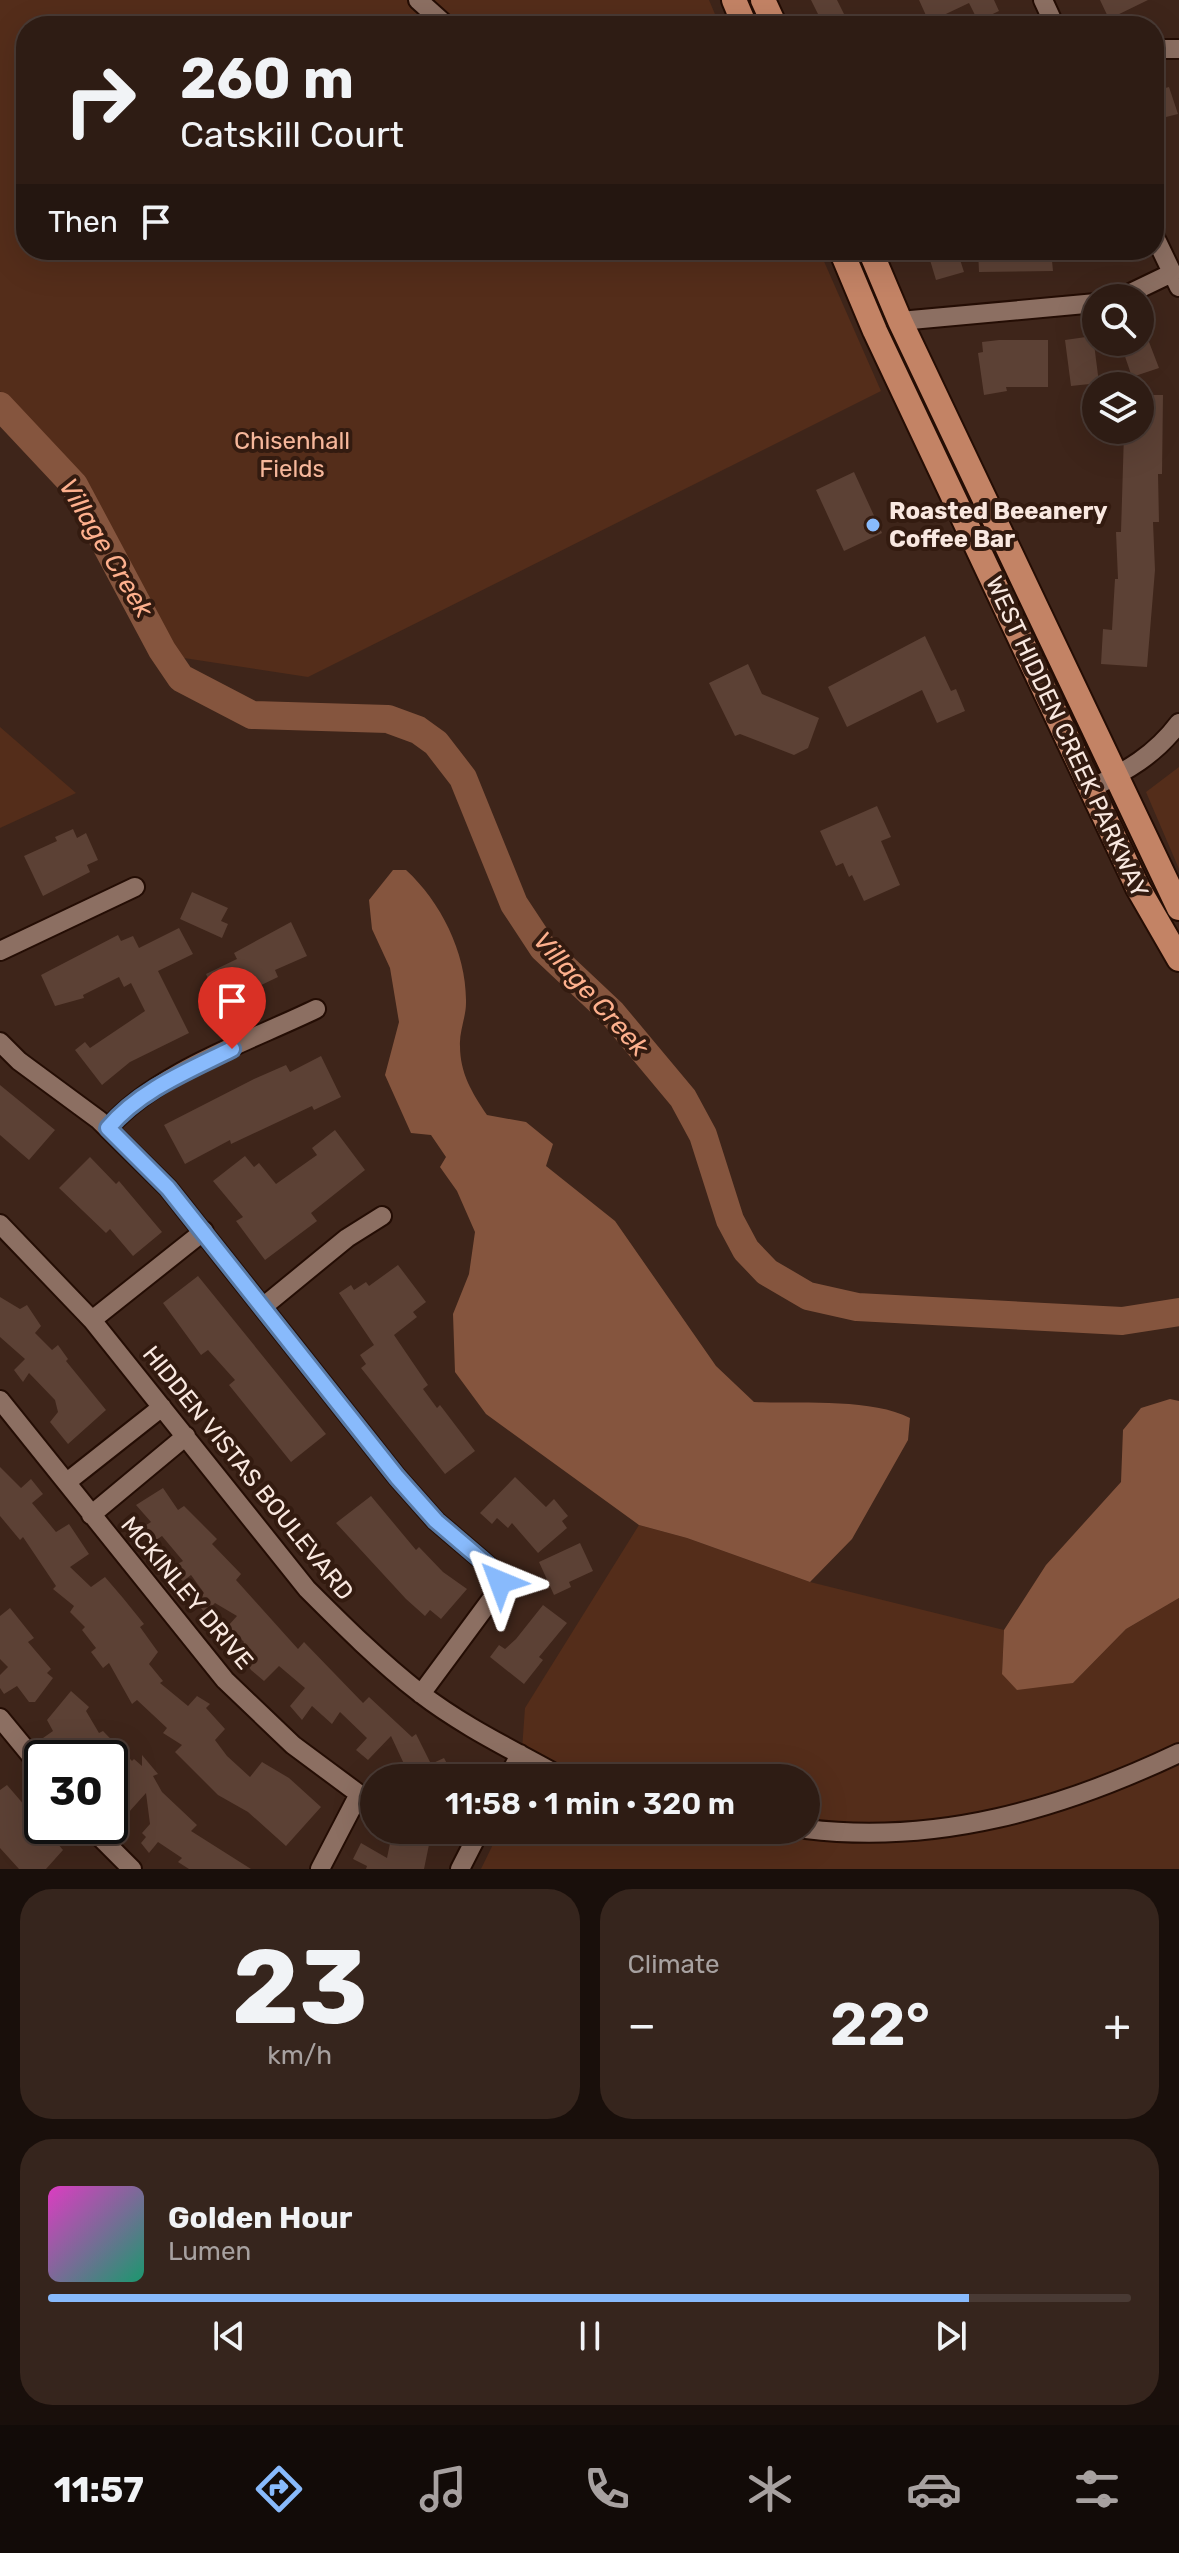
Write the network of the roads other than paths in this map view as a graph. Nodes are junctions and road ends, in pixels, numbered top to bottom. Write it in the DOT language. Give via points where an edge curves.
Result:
graph roads {
  1 [pos="418,0"];
  2 [pos="768,12"];
  3 [pos="436,16"];
  4 [pos="748,16"];
  5 [pos="1164,255"];
  6 [pos="845,260"];
  7 [pos="874,260"];
  8 [pos="1176,280"];
  9 [pos="1154,287"];
  10 [pos="1082,304"];
  11 [pos="900,321"];
  12 [pos="1179,723"];
  13 [pos="1116,776"];
  14 [pos="1091,788"];
  15 [pos="135,887"];
  16 [pos="1179,908"];
  17 [pos="0,951"];
  18 [pos="1179,959"];
  19 [pos="316,1009"];
  20 [pos="0,1042"];
  21 [pos="108,1128"];
  22 [pos="382,1216"];
  23 [pos="0,1224"];
  24 [pos="204,1231"];
  25 [pos="264,1306"];
  26 [pos="92,1320"];
  27 [pos="0,1400"];
  28 [pos="162,1407"];
  29 [pos="186,1436"];
  30 [pos="67,1482"];
  31 [pos="91,1515"];
  32 [pos="421,1694"];
  33 [pos="0,1718"];
  34 [pos="24,1747"];
  35 [pos="1179,1753"];
  36 [pos="520,1754"];
  37 [pos="515,1764"];
  38 [pos="538,1764"];
  39 [pos="820,1831"];
  40 [pos="107,1844"];
  41 [pos="473,1844"];
  42 [pos="132,1869"];
  43 [pos="320,1869"];
  44 [pos="460,1869"];
  1 -- 3 [label="street"];
  2 -- 4 [label="main road"];
  5 -- 8 [label="street"];
  6 -- 14 [label="main road, WEST HIDDEN CREEK PARKWAY"];
  7 -- 11 [label="main road, WEST HIDDEN CREEK PARKWAY"];
  8 -- 9 [label="street"];
  10 -- 11 [label="street"];
  11 -- 13 [label="main road, WEST HIDDEN CREEK PARKWAY"];
  12 -- 13 [label="street" via="1163,744"];
  13 -- 14 [label="street"];
  13 -- 16 [label="main road, WEST HIDDEN CREEK PARKWAY"];
  14 -- 18 [label="main road, WEST HIDDEN CREEK PARKWAY"];
  15 -- 17 [label="street"];
  19 -- 21 [label="street" via="162,1084 123,1110"];
  20 -- 21 [label="street"];
  21 -- 24 [label="street"];
  22 -- 25 [label="street"];
  23 -- 26 [label="street, HIDDEN VISTAS BOULEVARD"];
  24 -- 25 [label="street"];
  24 -- 26 [label="street"];
  25 -- 32 [label="street" via="397,1477 500,1582"];
  26 -- 28 [label="street, HIDDEN VISTAS BOULEVARD"];
  27 -- 30 [label="street, MCKINLEY DRIVE"];
  28 -- 29 [label="street, HIDDEN VISTAS BOULEVARD"];
  28 -- 30 [label="street"];
  29 -- 31 [label="street"];
  29 -- 32 [label="street, HIDDEN VISTAS BOULEVARD" via="307,1589"];
  30 -- 31 [label="street, MCKINLEY DRIVE"];
  31 -- 43 [label="street, MCKINLEY DRIVE" via="225,1680 293,1745 359,1794"];
  32 -- 36 [label="street, HIDDEN VISTAS BOULEVARD"];
  33 -- 34 [label="street"];
  35 -- 39 [label="street" via="1069,1801 924,1833"];
  36 -- 37 [label="street"];
  36 -- 38 [label="street, HIDDEN VISTAS BOULEVARD"];
  40 -- 42 [label="street"];
  41 -- 44 [label="street"];
}
